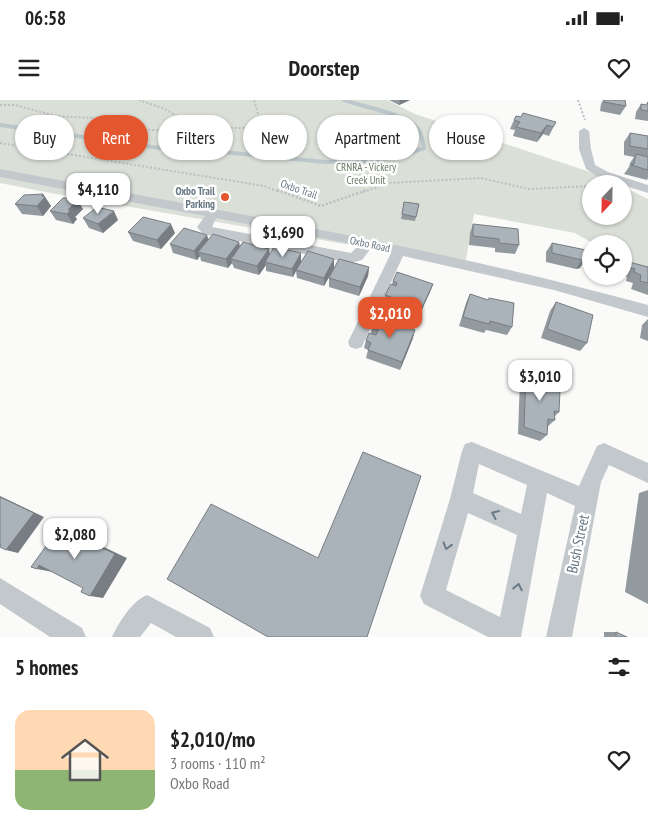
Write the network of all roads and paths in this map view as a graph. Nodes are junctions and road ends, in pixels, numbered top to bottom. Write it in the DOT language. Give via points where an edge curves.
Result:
graph roads {
  1 [pos="139,100"];
  2 [pos="254,100"];
  3 [pos="0,104"];
  4 [pos="175,115"];
  5 [pos="233,128"];
  6 [pos="158,130"];
  7 [pos="584,131"];
  8 [pos="0,143"];
  9 [pos="0,173"];
  10 [pos="582,186"];
  11 [pos="648,189"];
  12 [pos="399,250"];
  13 [pos="648,311"];
  14 [pos="356,342"];
  15 [pos="648,473"];
  16 [pos="539,479"];
  17 [pos="461,499"];
  18 [pos="587,500"];
  19 [pos="530,529"];
  20 [pos="0,590"];
  21 [pos="508,636"];
  22 [pos="73,637"];
  23 [pos="126,637"];
  24 [pos="202,637"];
  25 [pos="559,637"];
  1 -- 4 [label="path"];
  2 -- 5 [label="path" via="259,118 246,128"];
  3 -- 6 [label="path" via="56,116 93,118 128,130"];
  7 -- 11 [label="street" via="590,167"];
  8 -- 10 [label="path, Oxbo Trail" via="264,186 321,206 389,183 481,178 529,189"];
  9 -- 12 [label="street, Oxbo Road" via="213,213 204,227 208,231 351,258 357,257 368,243"];
  12 -- 13 [label="street, Oxbo Road" via="554,285"];
  12 -- 14 [label="street"];
  15 -- 18 [label="street, Bush Street" via="604,453 591,481"];
  16 -- 17 [label="street" via="472,451"];
  16 -- 18 [label="street"];
  16 -- 19 [label="street"];
  19 -- 17 [label="street, one-way"];
  17 -- 21 [label="street, one-way" via="432,596"];
  18 -- 25 [label="street, Bush Street"];
  21 -- 19 [label="street, one-way"];
  20 -- 22 [label="street"];
  23 -- 24 [label="street" via="147,607"];
}
